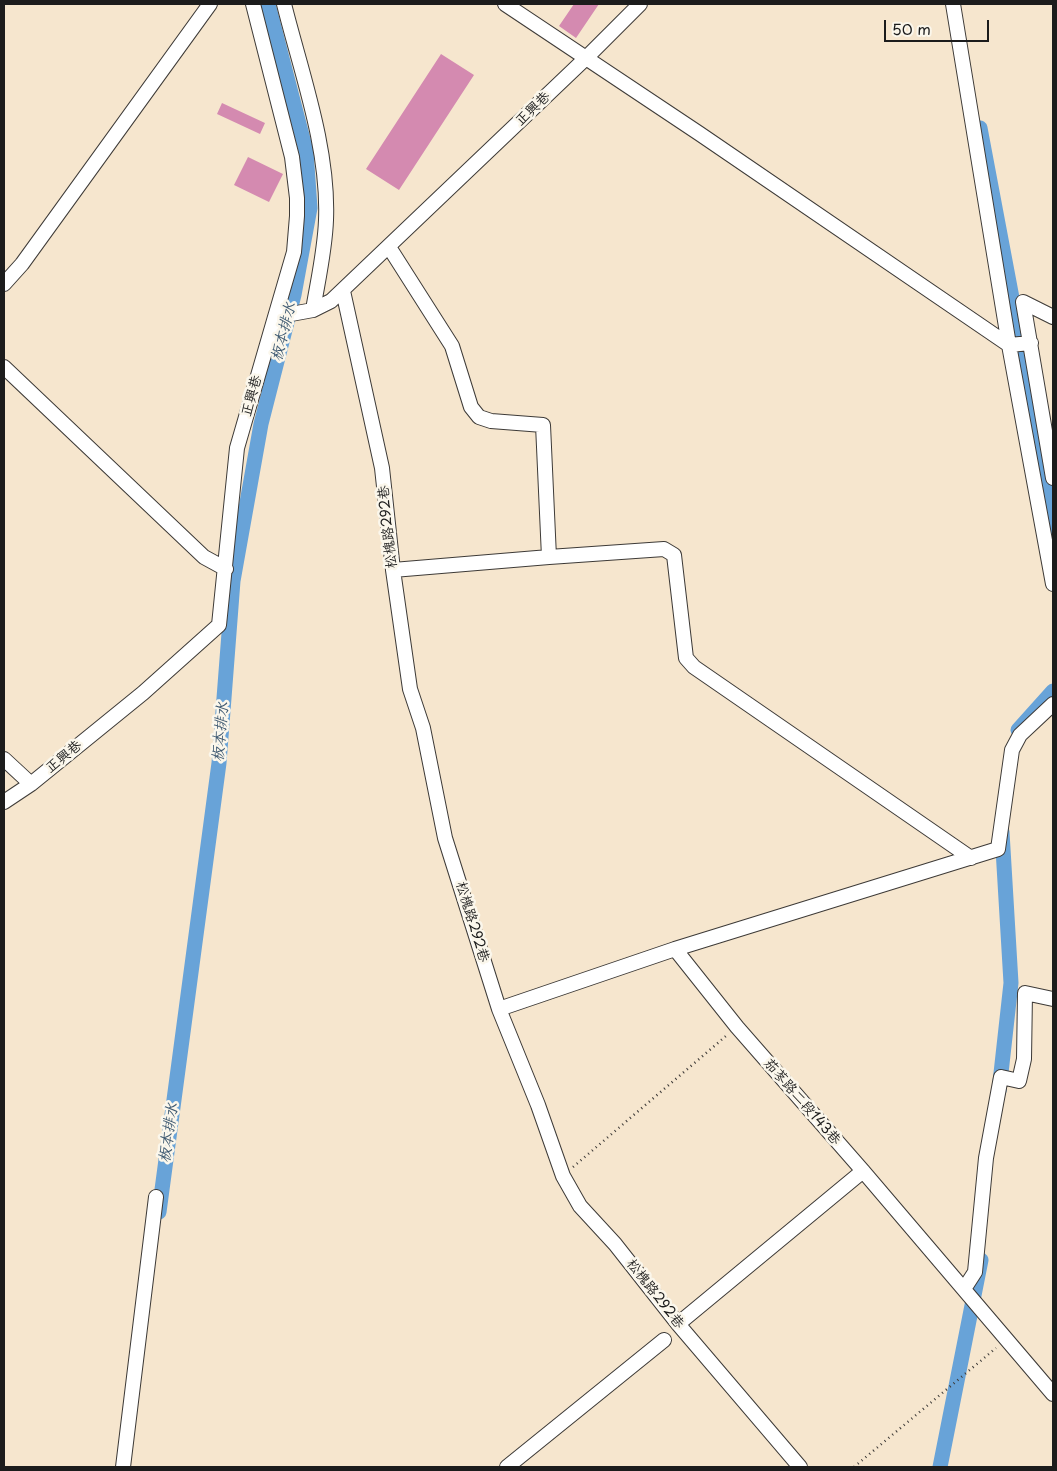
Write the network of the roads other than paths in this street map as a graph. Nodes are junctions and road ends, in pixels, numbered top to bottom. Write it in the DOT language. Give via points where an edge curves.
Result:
graph roads {
  1 [pos="210,4"];
  2 [pos="253,4"];
  3 [pos="284,4"];
  4 [pos="506,4"];
  5 [pos="640,4"];
  6 [pos="953,4"];
  7 [pos="586,58"];
  8 [pos="389,247"];
  9 [pos="4,284"];
  10 [pos="343,291"];
  11 [pos="308,311"];
  12 [pos="278,316"];
  13 [pos="1053,317"];
  14 [pos="1031,342"];
  15 [pos="1009,345"];
  16 [pos="4,367"];
  17 [pos="1053,478"];
  18 [pos="549,557"];
  19 [pos="226,569"];
  20 [pos="393,570"];
  21 [pos="1053,584"];
  22 [pos="1053,704"];
  23 [pos="4,760"];
  24 [pos="31,784"];
  25 [pos="4,802"];
  26 [pos="971,858"];
  27 [pos="675,949"];
  28 [pos="1053,998"];
  29 [pos="499,1009"];
  30 [pos="863,1171"];
  31 [pos="156,1197"];
  32 [pos="964,1289"];
  33 [pos="678,1324"];
  34 [pos="664,1340"];
  35 [pos="1053,1394"];
  36 [pos="123,1467"];
  37 [pos="507,1467"];
  38 [pos="800,1467"];
  1 -- 9 [label="lane" via="22,264"];
  2 -- 12 [label="lane" via="292,157 297,198 294,252"];
  3 -- 11 [label="lane" via="316,130 325,182 325,235"];
  4 -- 7 [label="lane"];
  5 -- 7 [label="lane, 正興巷"];
  6 -- 15 [label="lane"];
  7 -- 8 [label="lane, 正興巷"];
  7 -- 15 [label="lane"];
  8 -- 10 [label="lane, 正興巷"];
  8 -- 18 [label="lane" via="452,346 471,407 479,417 543,425"];
  10 -- 11 [label="lane, 正興巷" via="331,301"];
  10 -- 20 [label="lane, 松槐路292巷" via="382,468"];
  11 -- 12 [label="lane, 正興巷"];
  12 -- 19 [label="lane, 正興巷" via="237,448"];
  13 -- 14 [label="lane" via="1023,302"];
  14 -- 15 [label="lane"];
  14 -- 17 [label="lane"];
  15 -- 21 [label="lane"];
  16 -- 19 [label="lane" via="204,557"];
  18 -- 20 [label="lane"];
  18 -- 26 [label="lane" via="664,549 674,555 686,658 694,667"];
  19 -- 24 [label="lane, 正興巷" via="219,625 143,693"];
  20 -- 29 [label="lane, 松槐路292巷" via="410,689 423,728 445,838"];
  22 -- 26 [label="lane" via="1020,735 1012,750 998,850"];
  23 -- 24 [label="lane"];
  24 -- 25 [label="lane, 正興巷"];
  26 -- 27 [label="lane"];
  27 -- 29 [label="lane"];
  27 -- 30 [label="lane, 茄苳路二段143巷"];
  28 -- 32 [label="lane" via="1025,994 1023,1066 1019,1081 1001,1077 986,1158 976,1272"];
  29 -- 33 [label="lane, 松槐路292巷" via="563,1176 580,1206 615,1244"];
  30 -- 32 [label="lane, 茄苳路二段143巷"];
  30 -- 33 [label="lane"];
  31 -- 36 [label="lane"];
  32 -- 35 [label="lane, 茄苳路二段143巷"];
  33 -- 38 [label="lane, 松槐路292巷"];
  34 -- 37 [label="lane"];
}
